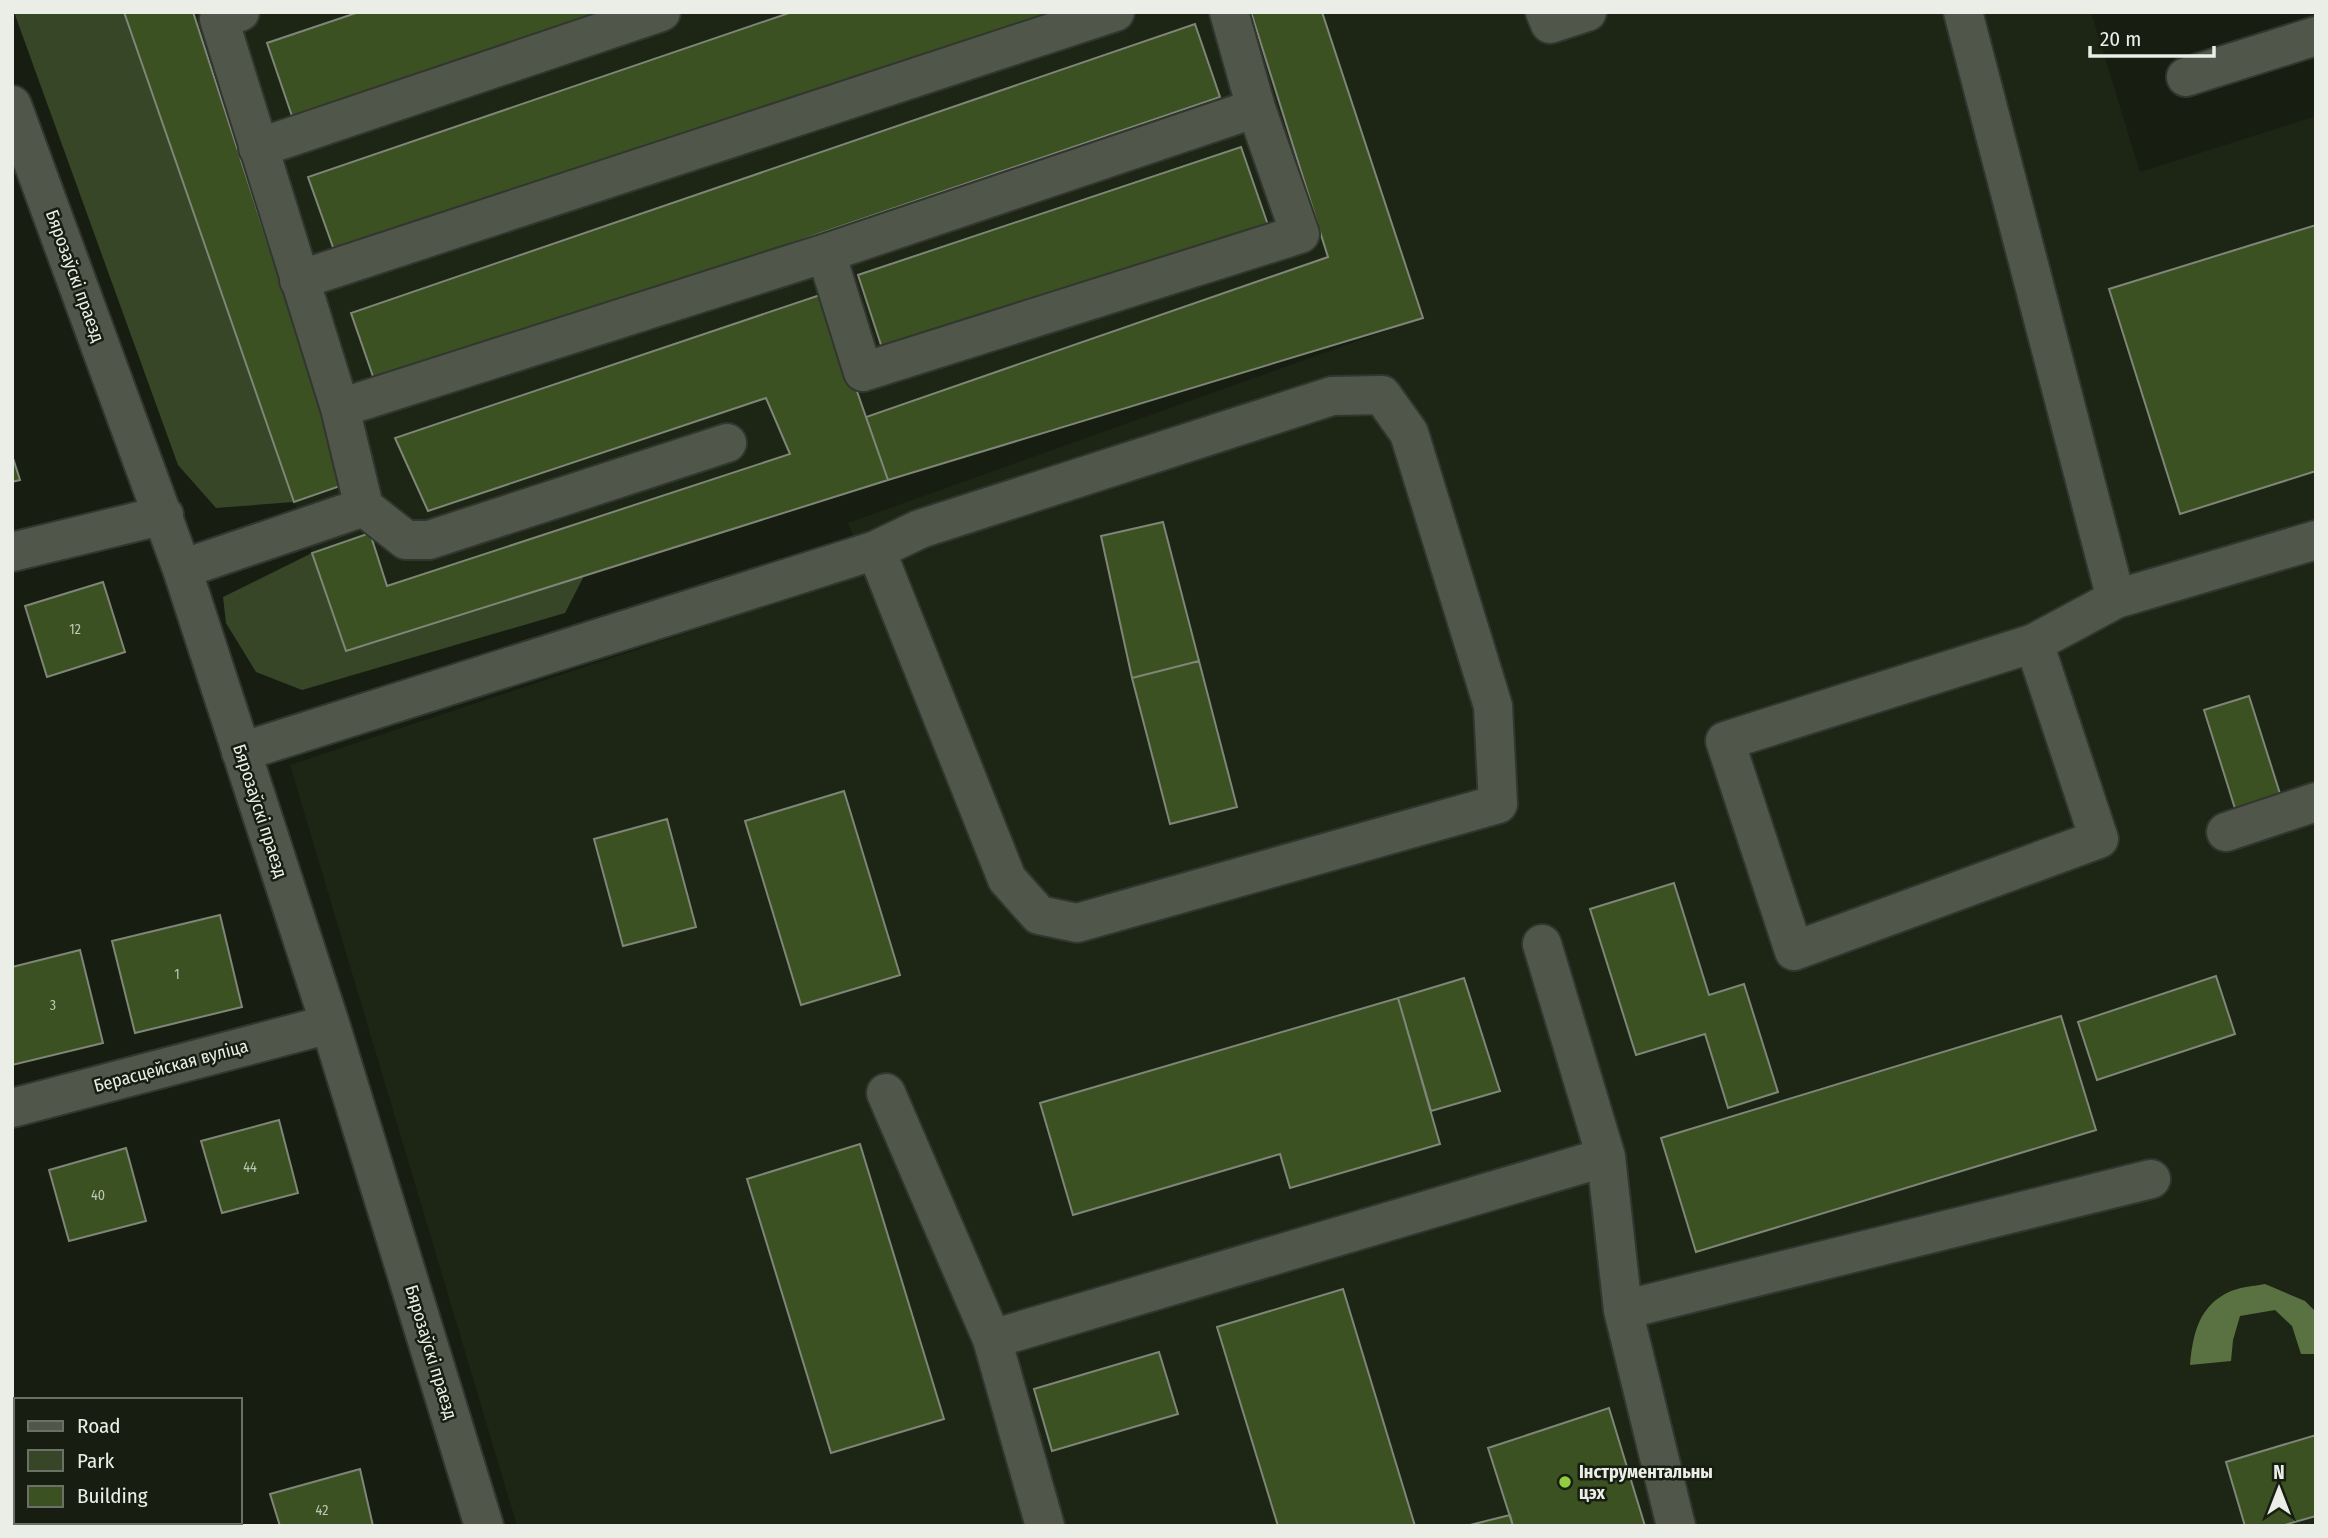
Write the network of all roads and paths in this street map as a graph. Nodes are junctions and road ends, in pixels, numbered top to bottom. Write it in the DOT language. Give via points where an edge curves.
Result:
graph roads {
  1 [pos="240,12"];
  2 [pos="660,12"];
  3 [pos="1115,12"];
  4 [pos="1229,12"];
  5 [pos="1545,12"];
  6 [pos="1587,12"];
  7 [pos="1963,12"];
  8 [pos="2316,36"];
  9 [pos="2186,77"];
  10 [pos="12,105"];
  11 [pos="1256,108"];
  12 [pos="258,148"];
  13 [pos="825,253"];
  14 [pos="299,280"];
  15 [pos="340,408"];
  16 [pos="727,443"];
  17 [pos="364,507"];
  18 [pos="164,515"];
  19 [pos="2316,540"];
  20 [pos="876,550"];
  21 [pos="12,552"];
  22 [pos="182,569"];
  23 [pos="2116,599"];
  24 [pos="2034,643"];
  25 [pos="241,752"];
  26 [pos="2316,802"];
  27 [pos="2226,832"];
  28 [pos="1542,944"];
  29 [pos="330,1024"];
  30 [pos="886,1093"];
  31 [pos="12,1108"];
  32 [pos="1606,1157"];
  33 [pos="2151,1180"];
  34 [pos="1623,1310"];
  35 [pos="992,1339"];
  36 [pos="484,1526"];
  37 [pos="1045,1526"];
  38 [pos="1676,1526"];
  1 -- 12 [label="street" via="219,19"];
  2 -- 12 [label="street"];
  3 -- 14 [label="street"];
  4 -- 11 [label="street"];
  5 -- 6 [label="street" via="1550,24"];
  7 -- 23 [label="street"];
  8 -- 9 [label="street"];
  10 -- 18 [label="street, Бярозаўскі праезд"];
  11 -- 13 [label="street"];
  11 -- 13 [label="street" via="1300,234 863,372"];
  12 -- 14 [label="street"];
  13 -- 15 [label="street"];
  14 -- 15 [label="street"];
  15 -- 17 [label="street"];
  16 -- 17 [label="street" via="429,540 406,540"];
  17 -- 22 [label="street"];
  18 -- 21 [label="street"];
  18 -- 22 [label="street, Бярозаўскі праезд"];
  19 -- 23 [label="street"];
  20 -- 20 [label="street" via="1007,879 1039,915 1077,923 1498,804 1493,706 1409,433 1382,395 1332,396 920,528"];
  20 -- 25 [label="street"];
  22 -- 25 [label="street, Бярозаўскі праезд"];
  23 -- 24 [label="street"];
  24 -- 24 [label="street" via="2099,839 1794,951 1725,741"];
  25 -- 29 [label="street, Бярозаўскі праезд"];
  26 -- 27 [label="street"];
  28 -- 32 [label="street"];
  29 -- 31 [label="street, Берасцейская вуліца"];
  29 -- 36 [label="street, Бярозаўскі праезд"];
  30 -- 35 [label="street"];
  32 -- 34 [label="street"];
  32 -- 35 [label="street"];
  33 -- 34 [label="street"];
  34 -- 38 [label="street"];
  35 -- 37 [label="street"];
}
